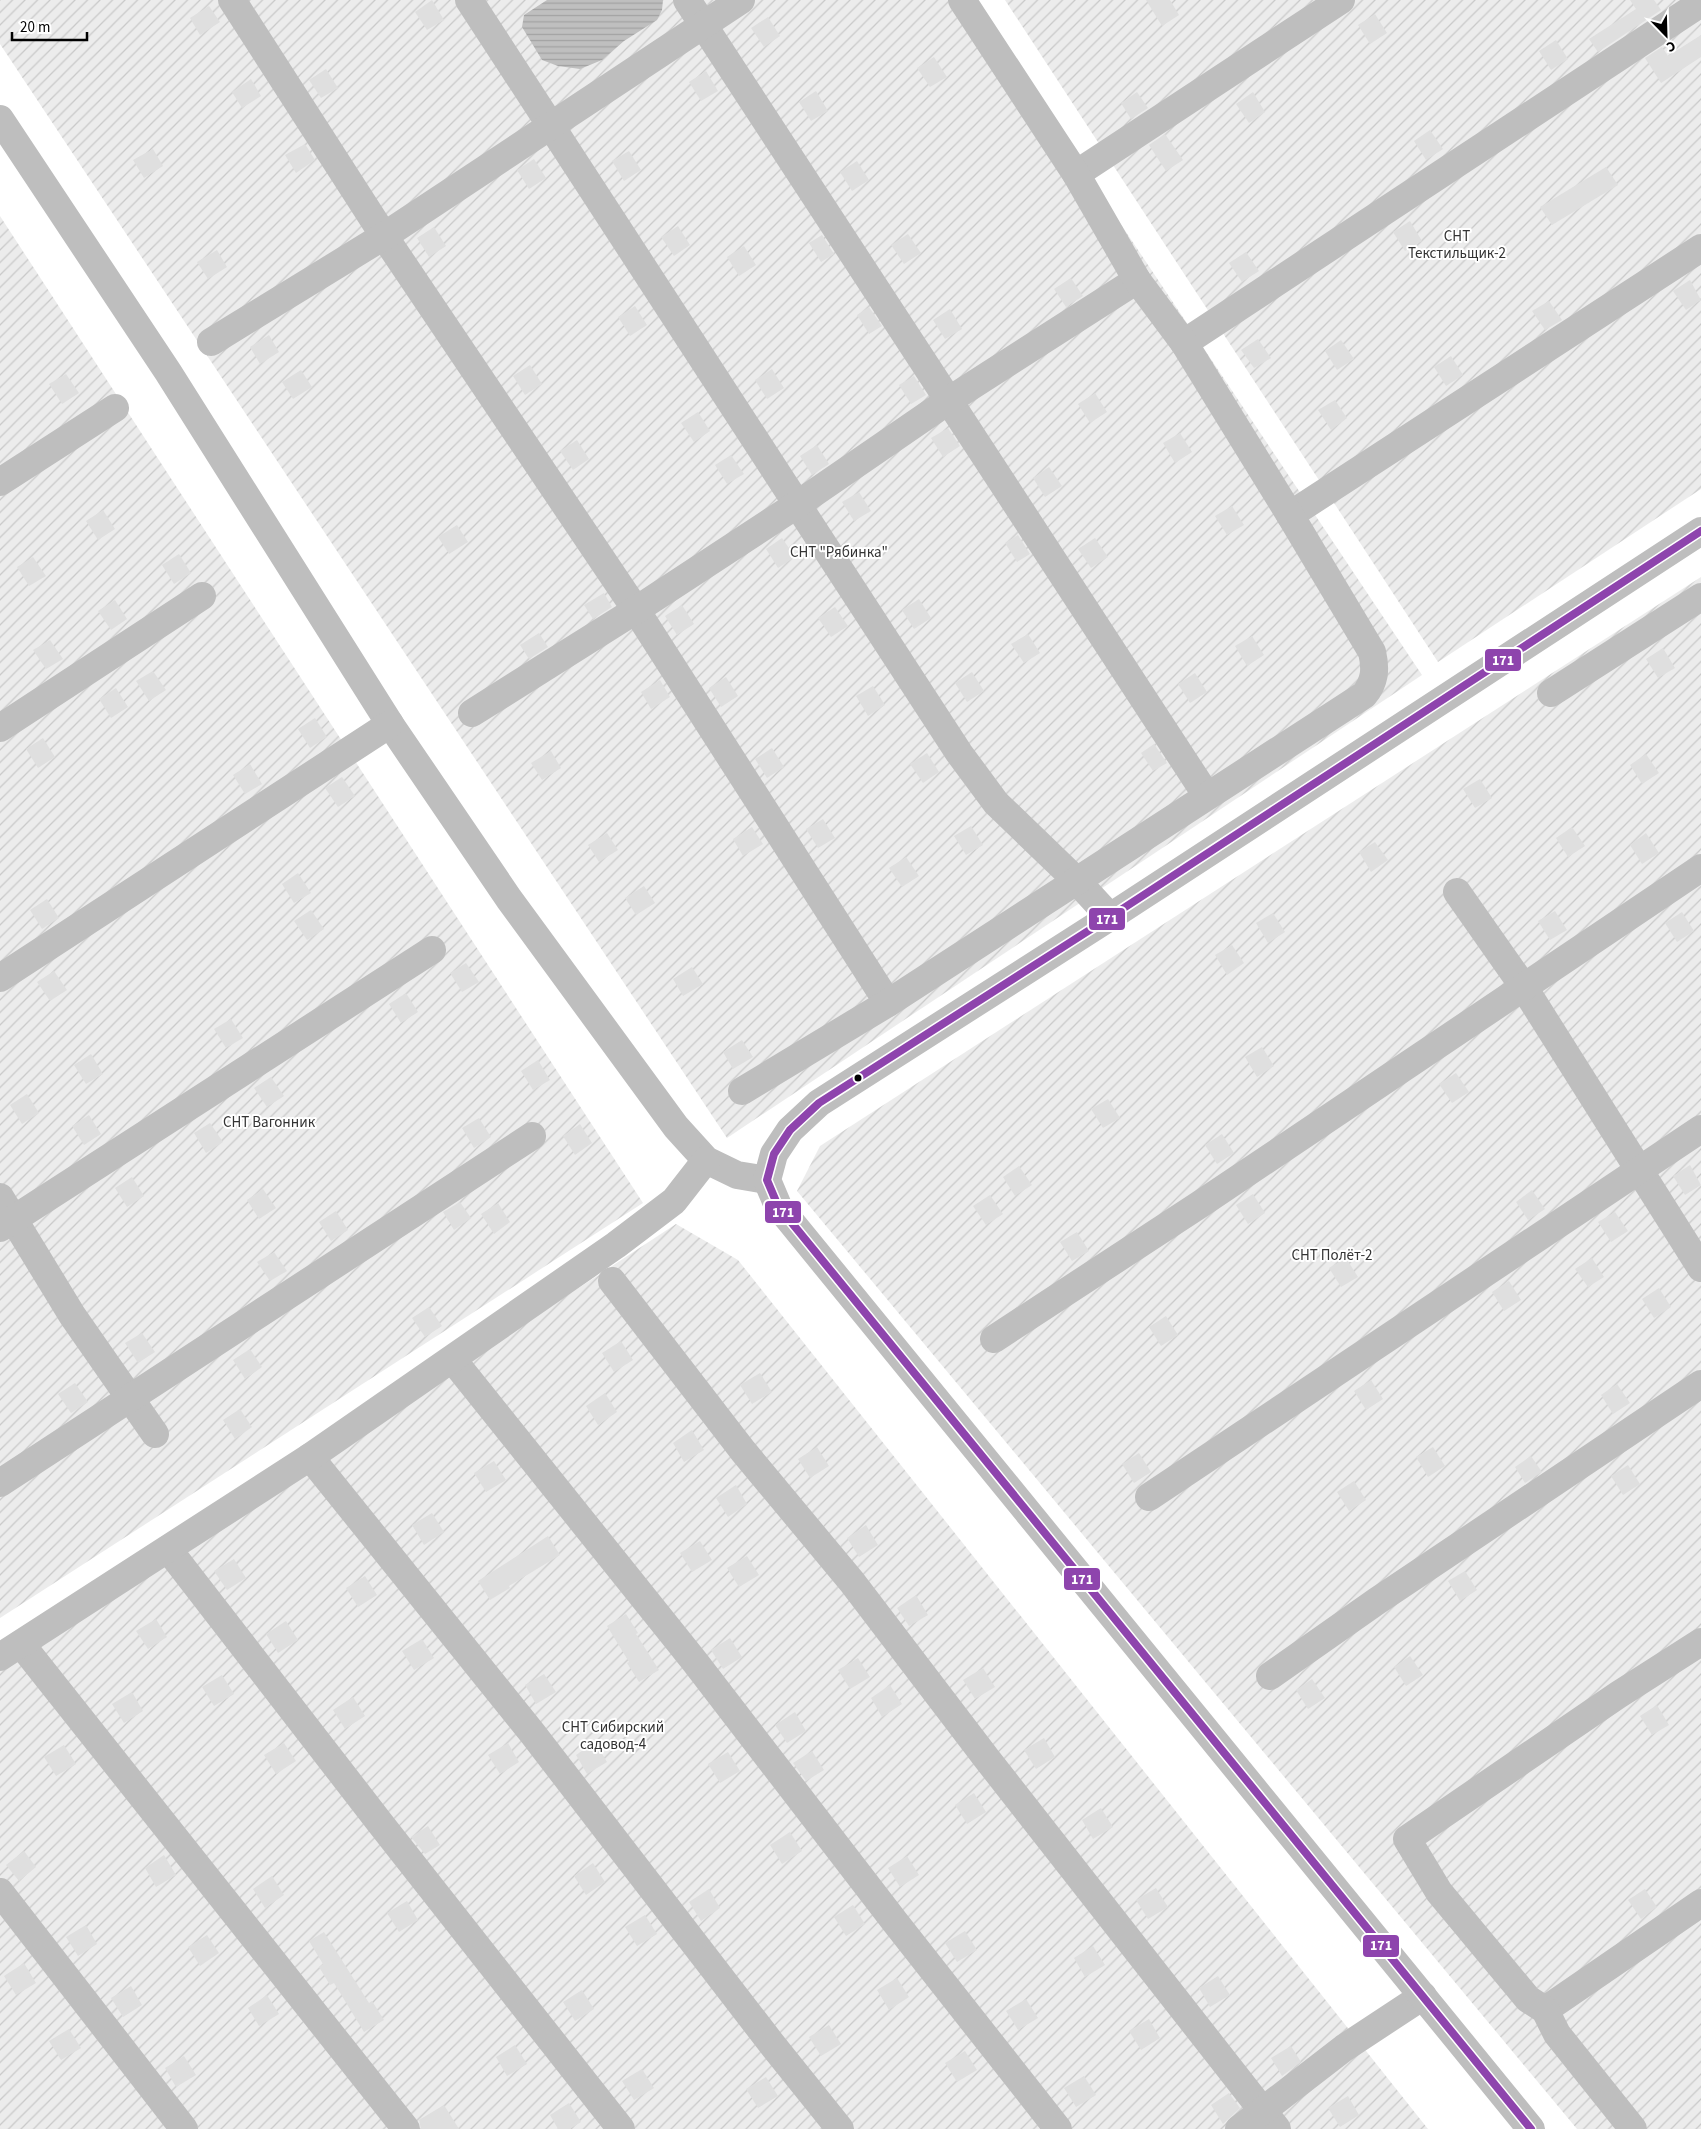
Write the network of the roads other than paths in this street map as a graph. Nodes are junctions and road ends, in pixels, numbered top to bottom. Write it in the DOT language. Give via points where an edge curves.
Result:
graph roads {
  1 [pos="232,0"];
  2 [pos="469,0"];
  3 [pos="687,0"];
  4 [pos="741,0"];
  5 [pos="1341,0"];
  6 [pos="966,1"];
  7 [pos="1701,3"];
  8 [pos="702,24"];
  9 [pos="0,119"];
  10 [pos="552,126"];
  11 [pos="1076,174"];
  12 [pos="384,236"];
  13 [pos="1701,248"];
  14 [pos="1137,280"];
  15 [pos="211,342"];
  16 [pos="1184,343"];
  17 [pos="948,401"];
  18 [pos="115,408"];
  19 [pos="0,482"];
  20 [pos="798,504"];
  21 [pos="1290,515"];
  22 [pos="1701,531"];
  23 [pos="202,596"];
  24 [pos="1701,597"];
  25 [pos="636,610"];
  26 [pos="1551,693"];
  27 [pos="472,713"];
  28 [pos="390,724"];
  29 [pos="0,728"];
  30 [pos="1207,796"];
  31 [pos="1701,868"];
  32 [pos="1076,880"];
  33 [pos="1457,892"];
  34 [pos="1110,917"];
  35 [pos="432,950"];
  36 [pos="0,978"];
  37 [pos="1523,986"];
  38 [pos="888,1003"];
  39 [pos="742,1091"];
  40 [pos="1701,1129"];
  41 [pos="532,1136"];
  42 [pos="706,1160"];
  43 [pos="1638,1170"];
  44 [pos="767,1180"];
  45 [pos="5,1215"];
  46 [pos="1701,1268"];
  47 [pos="612,1281"];
  48 [pos="994,1339"];
  49 [pos="453,1360"];
  50 [pos="1701,1384"];
  51 [pos="130,1399"];
  52 [pos="155,1434"];
  53 [pos="310,1458"];
  54 [pos="0,1483"];
  55 [pos="1149,1498"];
  56 [pos="168,1549"];
  57 [pos="1701,1642"];
  58 [pos="10,1651"];
  59 [pos="1270,1676"];
  60 [pos="0,1892"];
  61 [pos="1701,1904"];
  62 [pos="1423,1996"];
  63 [pos="1545,2010"];
  64 [pos="1270,2120"];
  65 [pos="184,2129"];
  66 [pos="406,2129"];
  67 [pos="621,2129"];
  68 [pos="840,2129"];
  69 [pos="1058,2129"];
  70 [pos="1239,2129"];
  71 [pos="1531,2129"];
  72 [pos="1633,2129"];
  1 -- 12 [label="street"];
  2 -- 10 [label="street"];
  3 -- 8 [label="street"];
  4 -- 8 [label="street"];
  5 -- 11 [label="street"];
  6 -- 11 [label="street"];
  7 -- 16 [label="street"];
  8 -- 10 [label="street"];
  8 -- 17 [label="street"];
  9 -- 28 [label="street" via="168,372"];
  10 -- 12 [label="street"];
  10 -- 20 [label="street"];
  11 -- 14 [label="street"];
  12 -- 15 [label="street"];
  12 -- 25 [label="street"];
  13 -- 21 [label="street"];
  14 -- 16 [label="street"];
  14 -- 17 [label="street"];
  16 -- 21 [label="street"];
  17 -- 20 [label="street"];
  17 -- 30 [label="street"];
  18 -- 19 [label="street"];
  20 -- 25 [label="street"];
  20 -- 32 [label="street" via="959,753 996,803"];
  21 -- 30 [label="street" via="1372,652 1376,668 1371,687 1364,695"];
  22 -- 34 [label="street"];
  23 -- 29 [label="street"];
  24 -- 26 [label="street"];
  25 -- 27 [label="street"];
  25 -- 38 [label="street"];
  28 -- 36 [label="street"];
  28 -- 42 [label="street" via="509,898 676,1127"];
  30 -- 32 [label="street"];
  31 -- 37 [label="street"];
  32 -- 34 [label="street"];
  32 -- 38 [label="street"];
  33 -- 37 [label="street"];
  34 -- 44 [label="street" via="819,1103 790,1130 774,1154"];
  35 -- 45 [label="street"];
  37 -- 43 [label="street"];
  37 -- 48 [label="street"];
  38 -- 39 [label="street"];
  40 -- 43 [label="street"];
  41 -- 51 [label="street"];
  42 -- 44 [label="street" via="737,1175"];
  42 -- 49 [label="street" via="674,1201"];
  43 -- 46 [label="street"];
  43 -- 55 [label="street"];
  44 -- 62 [label="street" via="778,1206"];
  45 -- 51 [label="street"];
  47 -- 64 [label="street" via="743,1451 852,1582"];
  49 -- 53 [label="street"];
  49 -- 69 [label="street" via="696,1662"];
  50 -- 59 [label="street"];
  51 -- 52 [label="street"];
  51 -- 54 [label="street"];
  53 -- 56 [label="street"];
  53 -- 68 [label="street" via="533,1734"];
  56 -- 58 [label="street"];
  56 -- 67 [label="street"];
  57 -- 63 [label="street" via="1407,1840 1439,1892 1528,1998"];
  58 -- 66 [label="street"];
  60 -- 65 [label="street"];
  61 -- 63 [label="street"];
  62 -- 64 [label="street" via="1344,2048"];
  62 -- 71 [label="street"];
  63 -- 72 [label="street" via="1557,2034"];
  64 -- 70 [label="street"];
}
